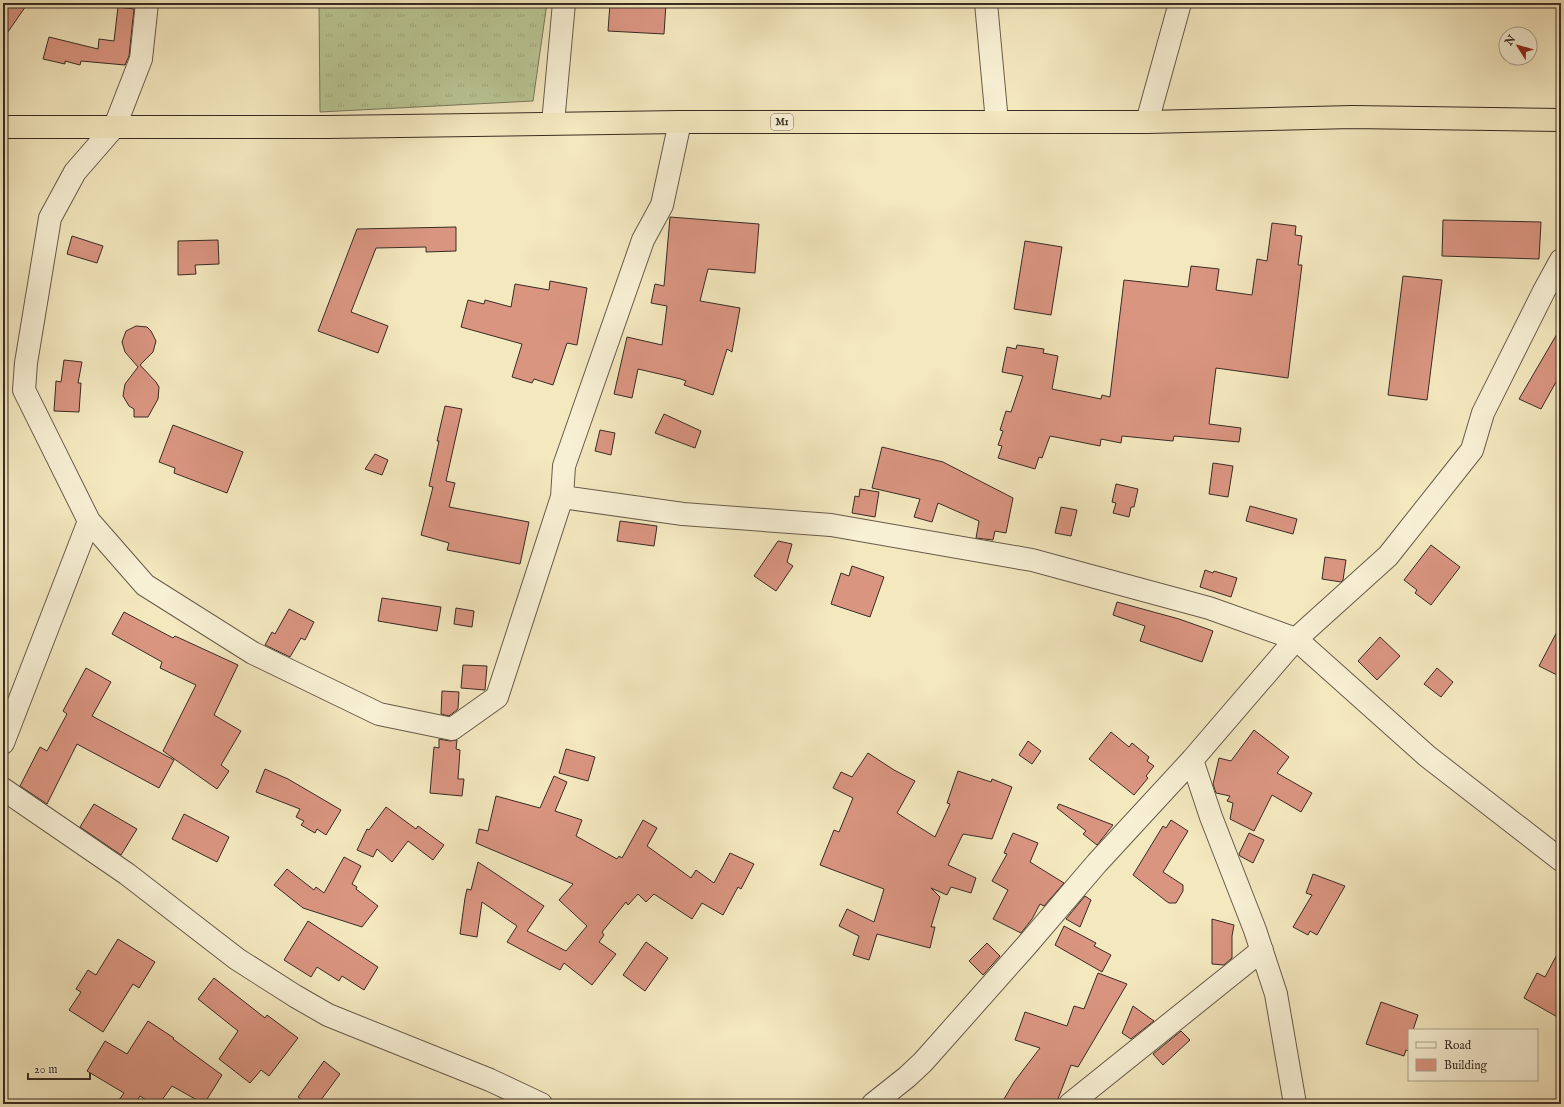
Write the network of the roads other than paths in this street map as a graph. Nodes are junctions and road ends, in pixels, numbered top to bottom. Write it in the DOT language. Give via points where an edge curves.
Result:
graph roads {
  1 [pos="147,3"];
  2 [pos="564,3"];
  3 [pos="986,3"];
  4 [pos="1180,3"];
  5 [pos="680,122"];
  6 [pos="998,122"];
  7 [pos="1147,122"];
  8 [pos="553,123"];
  9 [pos="1558,123"];
  10 [pos="115,126"];
  11 [pos="3,127"];
  12 [pos="1561,260"];
  13 [pos="562,497"];
  14 [pos="90,521"];
  15 [pos="1296,639"];
  16 [pos="3,743"];
  17 [pos="1192,760"];
  18 [pos="3,788"];
  19 [pos="1561,860"];
  20 [pos="1262,950"];
  21 [pos="907,1076"];
  22 [pos="490,1080"];
  23 [pos="517,1104"];
  24 [pos="541,1104"];
  25 [pos="873,1104"];
  26 [pos="896,1104"];
  27 [pos="1070,1104"];
  28 [pos="1295,1104"];
  1 -- 10 [label="street" via="141,58"];
  2 -- 8 [label="street"];
  3 -- 6 [label="street"];
  4 -- 7 [label="street"];
  5 -- 6 [label="highway, M1"];
  5 -- 8 [label="highway, M1"];
  5 -- 13 [label="street" via="662,205 643,240 564,466"];
  6 -- 7 [label="highway, M1"];
  7 -- 9 [label="highway, M1" via="1352,117"];
  8 -- 10 [label="highway, M1" via="327,127"];
  10 -- 11 [label="highway, M1"];
  10 -- 14 [label="street" via="76,172 50,218 26,363 24,390"];
  12 -- 15 [label="street" via="1484,413 1472,450 1388,556"];
  13 -- 14 [label="street" via="497,697 452,729 379,714 253,653 145,585"];
  13 -- 15 [label="street" via="682,514 831,525 1032,560 1209,608"];
  14 -- 16 [label="street"];
  15 -- 17 [label="street"];
  15 -- 19 [label="street" via="1427,756"];
  17 -- 20 [label="street"];
  17 -- 21 [label="street" via="923,1062"];
  18 -- 22 [label="street" via="127,874 237,959 295,996 328,1015"];
  20 -- 27 [label="street"];
  20 -- 28 [label="street" via="1276,994"];
  21 -- 25 [label="street"];
  21 -- 26 [label="street"];
  22 -- 23 [label="street"];
  22 -- 24 [label="street"];
}
